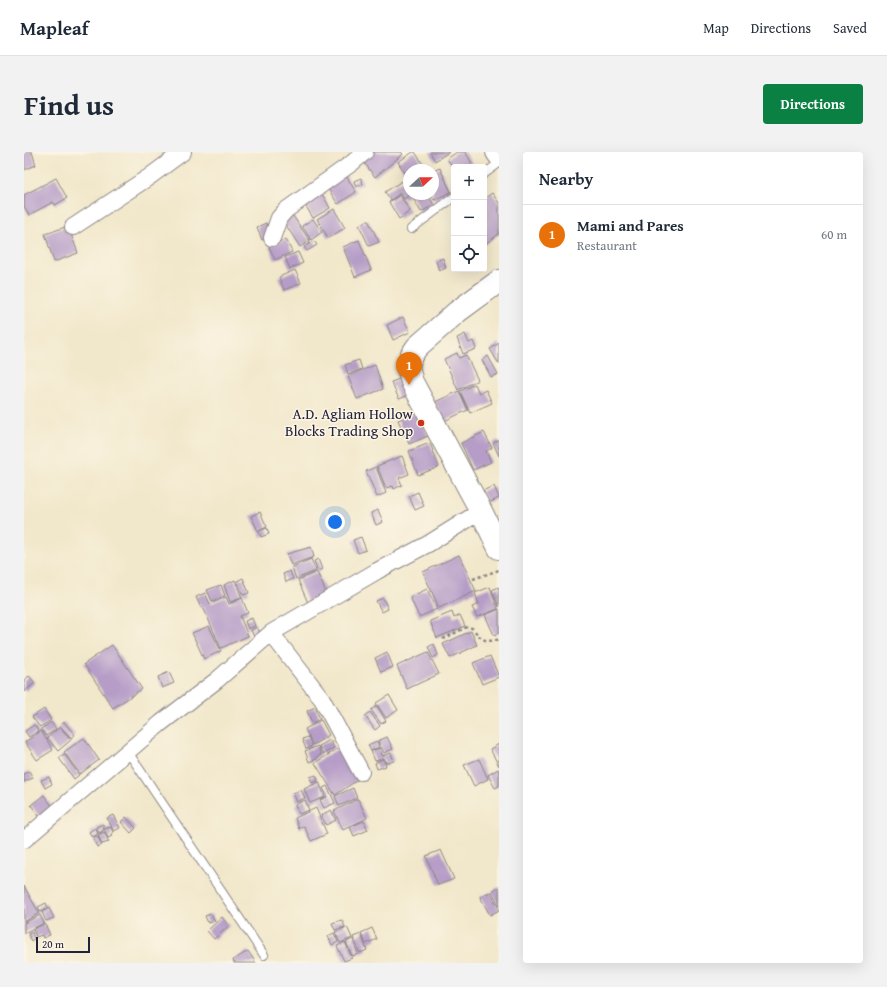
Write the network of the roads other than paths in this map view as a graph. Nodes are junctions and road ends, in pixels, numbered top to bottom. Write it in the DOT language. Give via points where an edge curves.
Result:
graph roads {
  1 [pos="183,152"];
  2 [pos="365,152"];
  3 [pos="497,152"];
  4 [pos="499,155"];
  5 [pos="499,163"];
  6 [pos="487,172"];
  7 [pos="451,199"];
  8 [pos="73,227"];
  9 [pos="411,229"];
  10 [pos="272,238"];
  11 [pos="499,281"];
  12 [pos="481,511"];
  13 [pos="499,548"];
  14 [pos="271,633"];
  15 [pos="128,752"];
  16 [pos="360,772"];
  17 [pos="24,840"];
  18 [pos="264,955"];
  1 -- 8 [label="street"];
  2 -- 10 [label="street" via="286,210 279,218"];
  3 -- 4 [label="street"];
  5 -- 6 [label="lane"];
  7 -- 9 [label="lane"];
  11 -- 12 [label="street" via="457,312 417,347 410,356 408,367 412,382"];
  12 -- 13 [label="street"];
  12 -- 14 [label="street"];
  14 -- 15 [label="street"];
  14 -- 16 [label="street" via="322,699"];
  15 -- 17 [label="street"];
  15 -- 18 [label="lane"];
}
